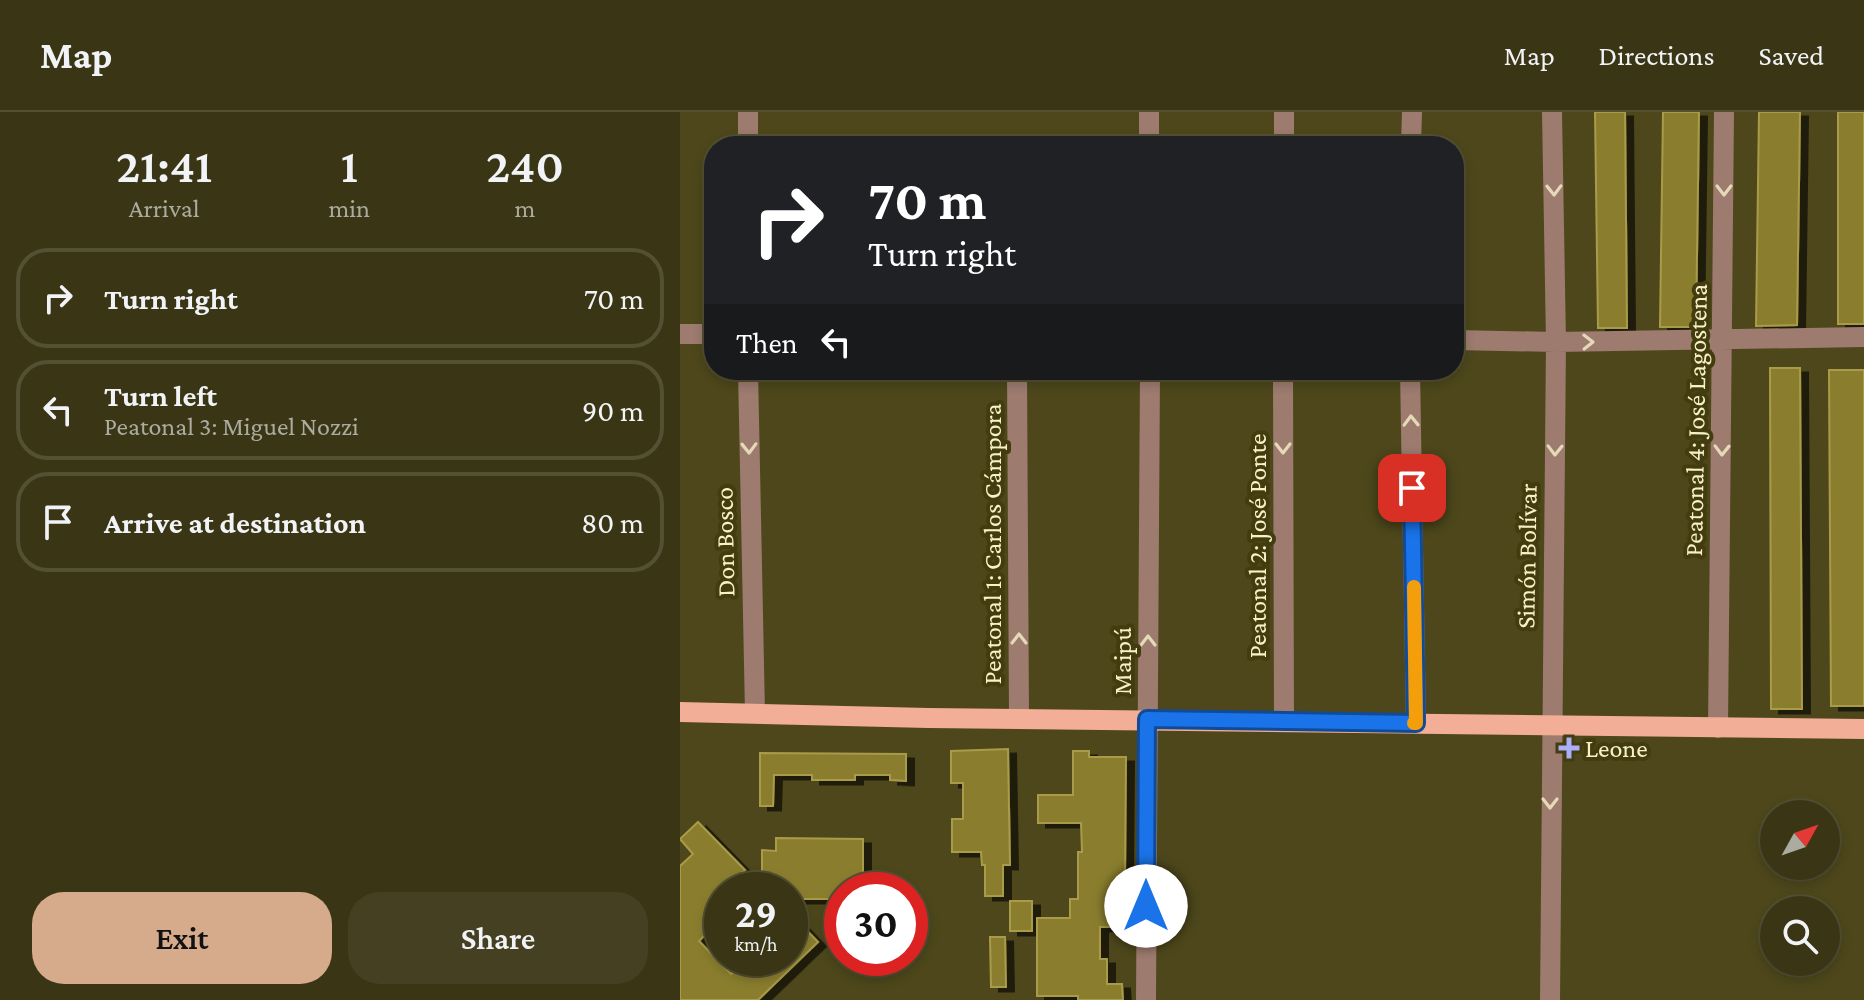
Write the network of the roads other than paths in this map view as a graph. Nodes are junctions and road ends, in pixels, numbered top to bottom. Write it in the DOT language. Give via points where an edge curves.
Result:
graph roads {
  1 [pos="748,112"];
  2 [pos="1149,112"];
  3 [pos="1284,112"];
  4 [pos="1412,112"];
  5 [pos="1552,112"];
  6 [pos="1724,112"];
  7 [pos="748,136"];
  8 [pos="1149,136"];
  9 [pos="1284,136"];
  10 [pos="1411,136"];
  11 [pos="680,334"];
  12 [pos="704,334"];
  13 [pos="1864,337"];
  14 [pos="1464,340"];
  15 [pos="1723,340"];
  16 [pos="1556,342"];
  17 [pos="748,380"];
  18 [pos="1017,380"];
  19 [pos="1150,380"];
  20 [pos="1283,380"];
  21 [pos="1410,380"];
  22 [pos="680,712"];
  23 [pos="755,713"];
  24 [pos="1019,717"];
  25 [pos="1147,719"];
  26 [pos="1284,721"];
  27 [pos="1416,723"];
  28 [pos="1551,725"];
  29 [pos="1718,728"];
  30 [pos="1864,729"];
  31 [pos="1146,1000"];
  32 [pos="1550,1000"];
  1 -- 7 [label="street"];
  2 -- 8 [label="street"];
  3 -- 9 [label="street"];
  4 -- 10 [label="street"];
  5 -- 16 [label="street, Simón Bolívar, one-way"];
  6 -- 15 [label="street, Peatonal 4: José Lagostena, one-way"];
  11 -- 12 [label="street"];
  13 -- 15 [label="street"];
  14 -- 16 [label="street"];
  16 -- 15 [label="street, one-way"];
  15 -- 29 [label="street, Peatonal 4: José Lagostena, one-way"];
  16 -- 28 [label="street, Simón Bolívar, one-way"];
  17 -- 23 [label="street, Don Bosco, one-way"];
  24 -- 18 [label="street, Peatonal 1: Carlos Cámpora, one-way"];
  25 -- 19 [label="street, Maipú, one-way"];
  20 -- 26 [label="street, Peatonal 2: José Ponte, one-way"];
  27 -- 21 [label="street, one-way"];
  22 -- 23 [label="main road"];
  23 -- 24 [label="main road"];
  24 -- 25 [label="main road"];
  25 -- 26 [label="main road"];
  25 -- 31 [label="street, Maipú"];
  26 -- 27 [label="main road"];
  27 -- 28 [label="main road"];
  28 -- 29 [label="main road"];
  28 -- 32 [label="street, Simón Bolívar, one-way"];
  29 -- 30 [label="main road"];
}
